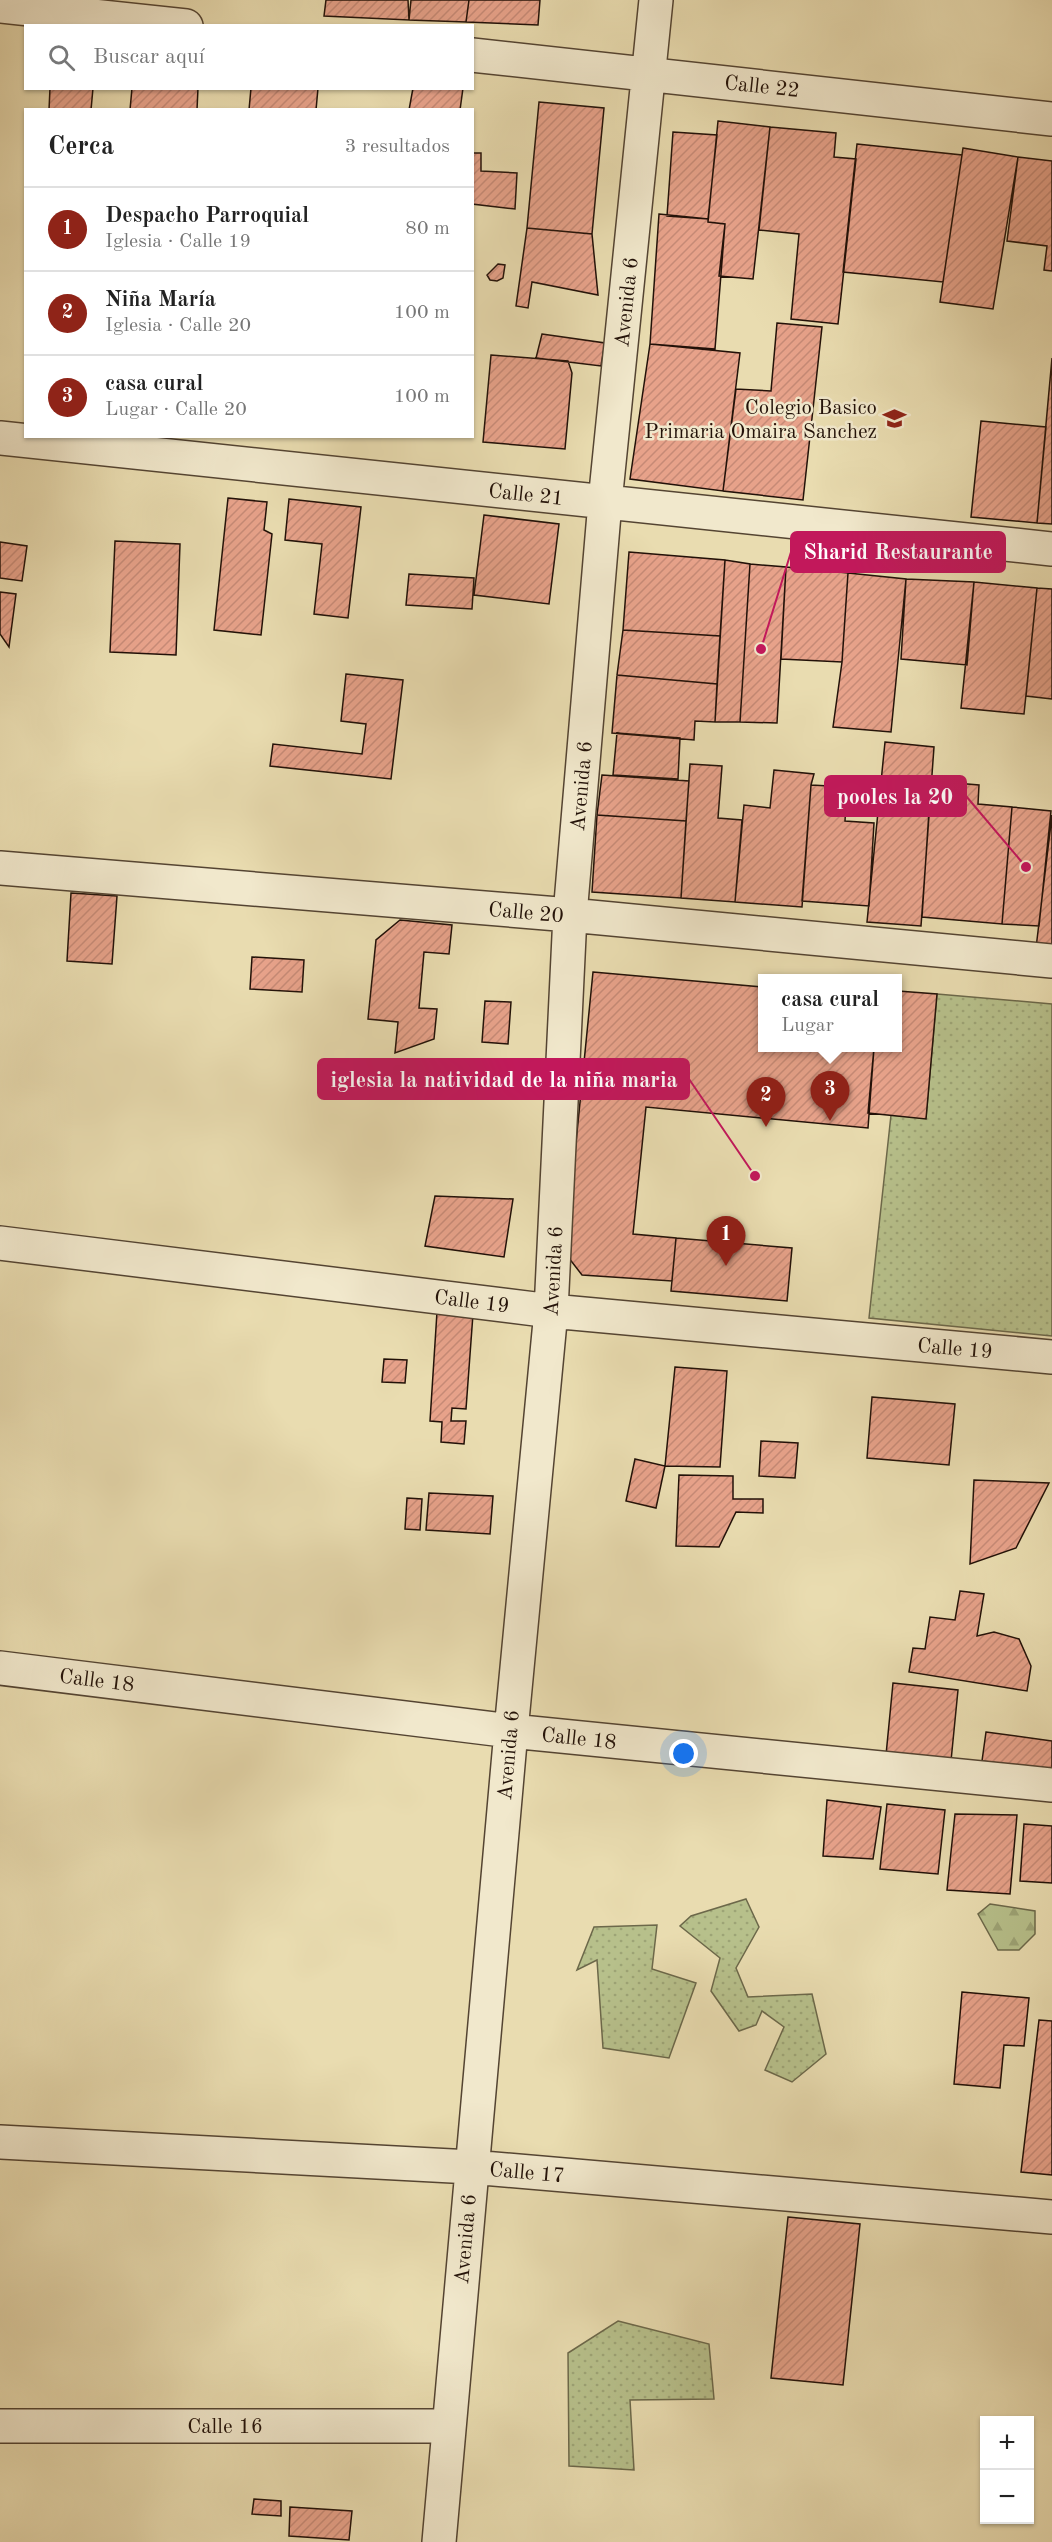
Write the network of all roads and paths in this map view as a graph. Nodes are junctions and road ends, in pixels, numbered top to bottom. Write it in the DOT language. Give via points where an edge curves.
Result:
graph roads {
  1 [pos="656,0"];
  2 [pos="0,6"];
  3 [pos="167,24"];
  4 [pos="474,55"];
  5 [pos="649,73"];
  6 [pos="1052,119"];
  7 [pos="0,438"];
  8 [pos="605,502"];
  9 [pos="1052,549"];
  10 [pos="0,868"];
  11 [pos="570,915"];
  12 [pos="1052,961"];
  13 [pos="0,1243"];
  14 [pos="551,1311"];
  15 [pos="1052,1357"];
  16 [pos="0,1668"];
  17 [pos="511,1731"];
  18 [pos="1052,1785"];
  19 [pos="0,2142"];
  20 [pos="471,2167"];
  21 [pos="1052,2217"];
  22 [pos="0,2426"];
  23 [pos="449,2426"];
  24 [pos="439,2542"];
  1 -- 5 [label="street, Avenida 6"];
  2 -- 3 [label="street"];
  4 -- 5 [label="street, Calle 22"];
  5 -- 6 [label="street, Calle 22"];
  5 -- 8 [label="street, Avenida 6"];
  7 -- 8 [label="street, Calle 21"];
  8 -- 9 [label="street, Calle 21"];
  8 -- 11 [label="street, Avenida 6"];
  10 -- 11 [label="street, Calle 20"];
  11 -- 12 [label="street, Calle 20"];
  11 -- 14 [label="street, Avenida 6"];
  13 -- 14 [label="street, Calle 19"];
  14 -- 15 [label="street, Calle 19"];
  14 -- 17 [label="street, Avenida 6"];
  16 -- 17 [label="street, Calle 18"];
  17 -- 18 [label="street, Calle 18"];
  17 -- 20 [label="street, Avenida 6"];
  19 -- 20 [label="street, Calle 17"];
  20 -- 21 [label="street, Calle 17"];
  20 -- 23 [label="street, Avenida 6"];
  22 -- 23 [label="street, Calle 16"];
  23 -- 24 [label="street, Avenida 6"];
}
